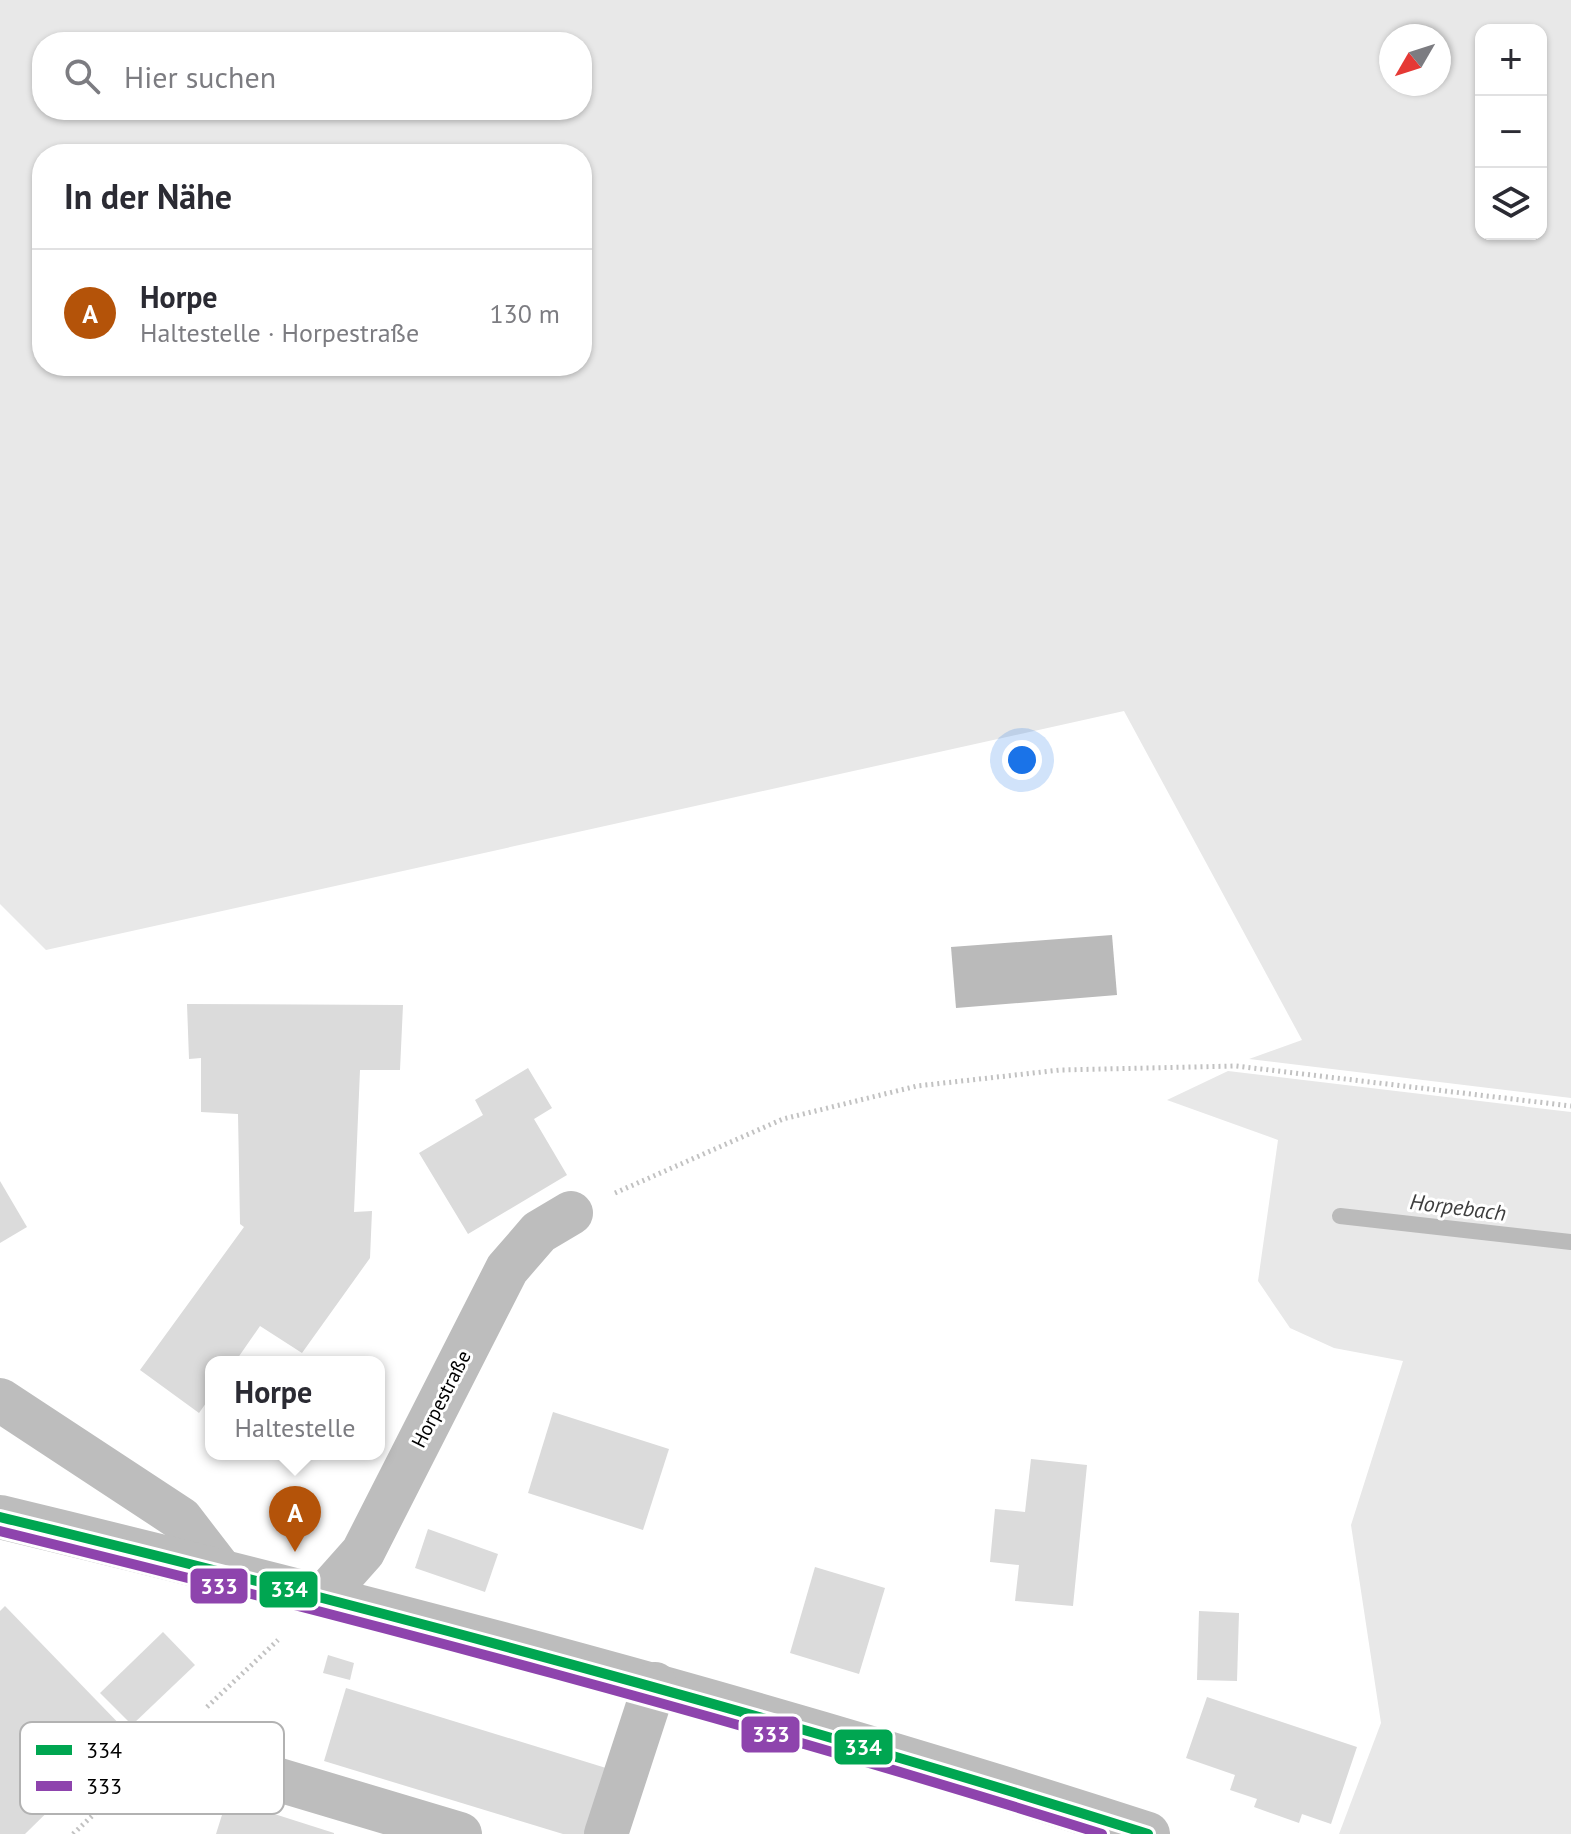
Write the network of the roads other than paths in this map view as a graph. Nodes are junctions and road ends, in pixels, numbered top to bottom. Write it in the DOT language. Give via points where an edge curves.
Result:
graph roads {
  1 [pos="571,1213"];
  2 [pos="0,1400"];
  3 [pos="0,1517"];
  4 [pos="221,1571"];
  5 [pos="323,1597"];
  6 [pos="655,1684"];
  7 [pos="284,1781"];
  8 [pos="460,1834"];
  9 [pos="606,1834"];
  10 [pos="1148,1834"];
  1 -- 5 [label="street, Horpestraße" via="539,1232 507,1269 363,1552"];
  2 -- 4 [label="street" via="181,1519"];
  3 -- 4 [label="street"];
  4 -- 5 [label="street"];
  5 -- 6 [label="street"];
  6 -- 9 [label="street"];
  6 -- 10 [label="street" via="956,1771"];
  7 -- 8 [label="street"];
}
